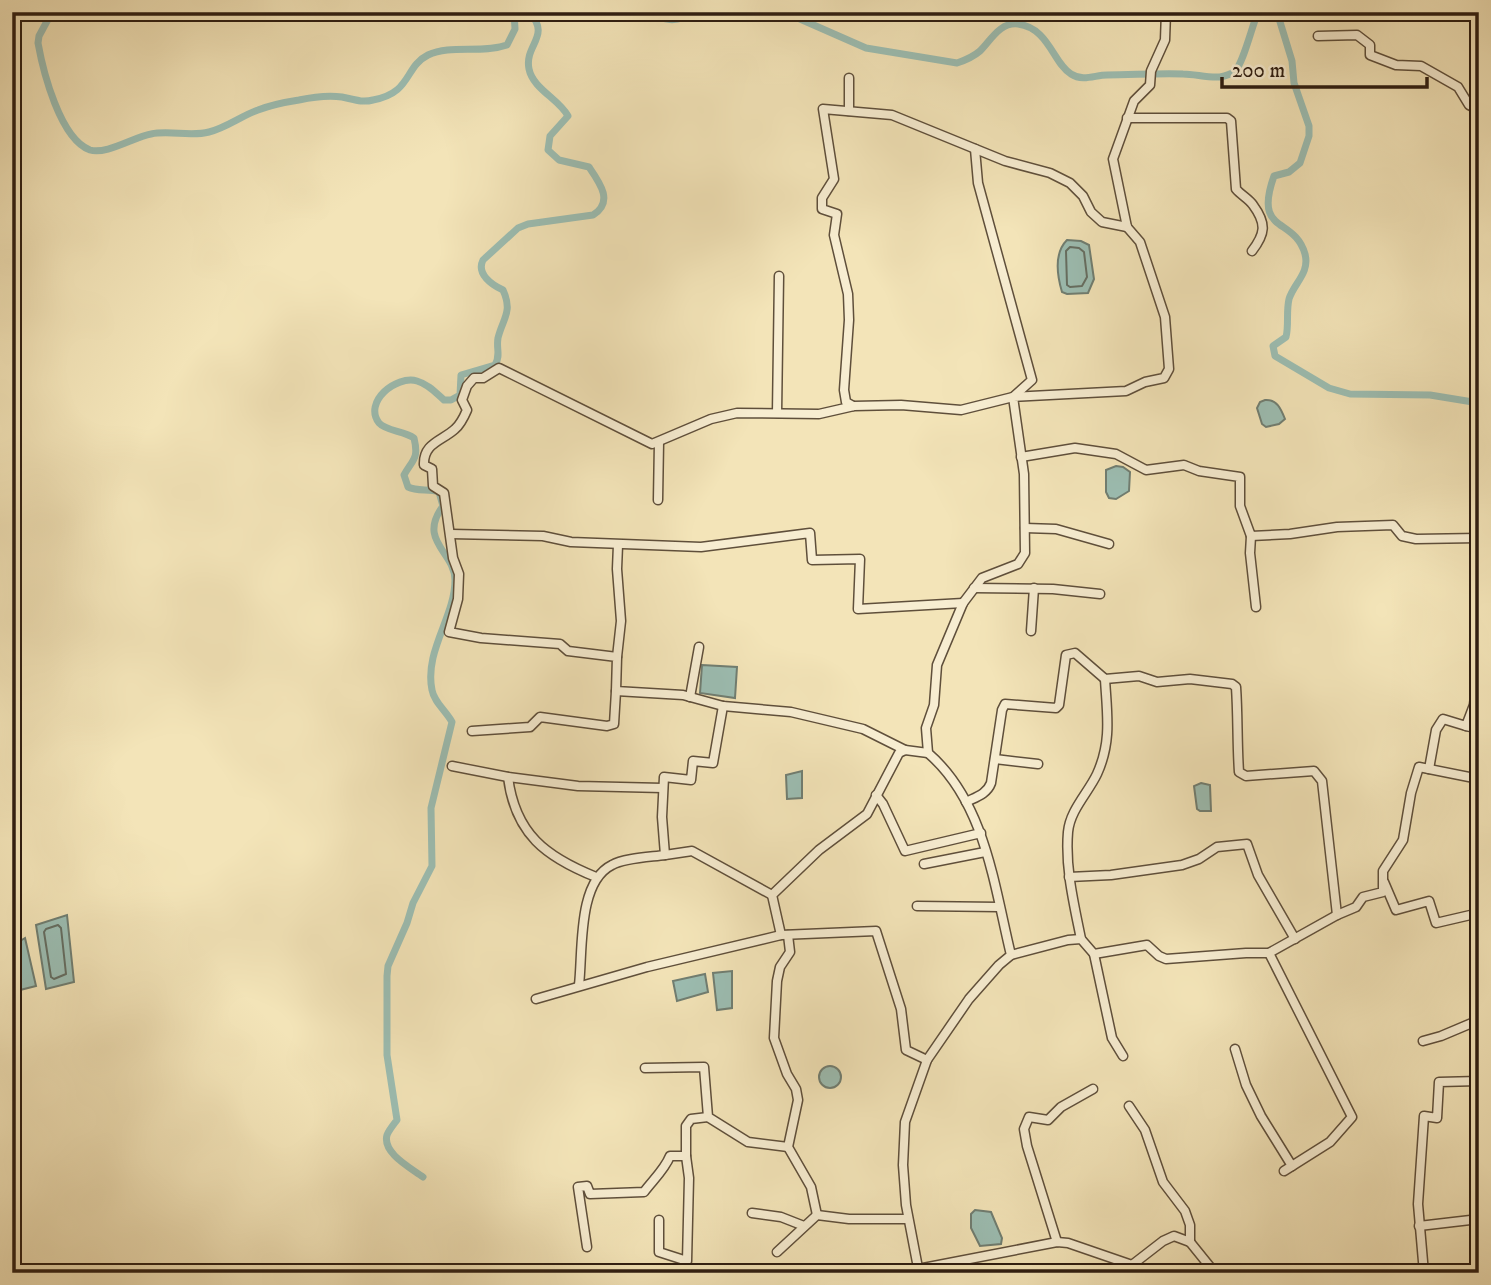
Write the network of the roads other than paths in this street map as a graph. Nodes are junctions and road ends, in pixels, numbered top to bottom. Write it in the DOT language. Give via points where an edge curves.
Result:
graph roads {
  1 [pos="1166,12"];
  2 [pos="1318,36"];
  3 [pos="849,78"];
  4 [pos="1479,110"];
  5 [pos="849,111"];
  6 [pos="1127,118"];
  7 [pos="975,149"];
  8 [pos="1128,227"];
  9 [pos="1252,251"];
  10 [pos="779,276"];
  11 [pos="1013,397"];
  12 [pos="854,406"];
  13 [pos="777,413"];
  14 [pos="659,442"];
  15 [pos="1021,457"];
  16 [pos="659,500"];
  17 [pos="1025,528"];
  18 [pos="451,534"];
  19 [pos="1251,536"];
  20 [pos="1479,538"];
  21 [pos="1109,544"];
  22 [pos="618,545"];
  23 [pos="974,588"];
  24 [pos="1034,588"];
  25 [pos="1100,594"];
  26 [pos="963,603"];
  27 [pos="1256,607"];
  28 [pos="1031,631"];
  29 [pos="699,647"];
  30 [pos="617,657"];
  31 [pos="1479,662"];
  32 [pos="1105,679"];
  33 [pos="616,691"];
  34 [pos="690,697"];
  35 [pos="723,706"];
  36 [pos="1466,726"];
  37 [pos="1479,729"];
  38 [pos="472,731"];
  39 [pos="905,750"];
  40 [pos="928,753"];
  41 [pos="995,759"];
  42 [pos="1038,764"];
  43 [pos="452,766"];
  44 [pos="1429,769"];
  45 [pos="508,777"];
  46 [pos="1479,779"];
  47 [pos="663,788"];
  48 [pos="876,795"];
  49 [pos="967,802"];
  50 [pos="981,833"];
  51 [pos="985,852"];
  52 [pos="665,855"];
  53 [pos="924,864"];
  54 [pos="596,877"];
  55 [pos="1069,877"];
  56 [pos="1383,880"];
  57 [pos="772,895"];
  58 [pos="917,906"];
  59 [pos="999,907"];
  60 [pos="1479,913"];
  61 [pos="1337,915"];
  62 [pos="784,935"];
  63 [pos="1081,939"];
  64 [pos="1295,939"];
  65 [pos="1269,953"];
  66 [pos="1094,954"];
  67 [pos="1011,955"];
  68 [pos="579,985"];
  69 [pos="536,999"];
  70 [pos="1479,1020"];
  71 [pos="1423,1041"];
  72 [pos="1235,1049"];
  73 [pos="1123,1056"];
  74 [pos="928,1060"];
  75 [pos="645,1068"];
  76 [pos="1479,1081"];
  77 [pos="1093,1089"];
  78 [pos="1129,1106"];
  79 [pos="708,1117"];
  80 [pos="788,1147"];
  81 [pos="686,1156"];
  82 [pos="752,1213"];
  83 [pos="817,1215"];
  84 [pos="908,1219"];
  85 [pos="1479,1219"];
  86 [pos="659,1220"];
  87 [pos="804,1226"];
  88 [pos="1419,1226"];
  89 [pos="1057,1242"];
  90 [pos="1190,1242"];
  91 [pos="587,1247"];
  92 [pos="777,1252"];
  93 [pos="919,1271"];
  94 [pos="1479,1271"];
  95 [pos="1214,1273"];
  96 [pos="1423,1273"];
  97 [pos="1465,1273"];
  1 -- 6 [label="street" via="1164,40 1150,85 1134,101"];
  2 -- 4 [label="street" via="1357,35 1370,45 1370,55 1395,65 1422,66 1458,87"];
  3 -- 5 [label="street"];
  5 -- 7 [label="street" via="892,115"];
  5 -- 12 [label="street" via="823,109 834,179 822,198 822,209 837,214 834,235 849,307 846,402"];
  6 -- 8 [label="street" via="1113,159"];
  6 -- 9 [label="street" via="1231,121 1236,189 1253,204 1265,230"];
  7 -- 8 [label="street" via="1070,183 1102,222"];
  7 -- 11 [label="street" via="978,183 1032,380"];
  8 -- 11 [label="street" via="1140,242 1165,317 1169,369 1164,378 1126,391"];
  10 -- 13 [label="street"];
  11 -- 12 [label="street" via="961,410"];
  11 -- 15 [label="street"];
  12 -- 13 [label="street" via="819,414"];
  13 -- 14 [label="street" via="737,413 711,419"];
  14 -- 16 [label="street"];
  14 -- 18 [label="street" via="642,440 499,368 484,378 474,378 462,400 467,410 463,419 453,432 437,439 424,460 432,469 433,485 444,493"];
  15 -- 17 [label="street"];
  15 -- 19 [label="street" via="1075,448 1116,454 1146,470 1184,465 1240,477 1240,506"];
  17 -- 21 [label="street" via="1056,529"];
  17 -- 23 [label="street" via="1025,553 1018,564 982,578"];
  18 -- 22 [label="street" via="543,536"];
  18 -- 30 [label="street" via="458,599 449,632 561,644 568,650"];
  19 -- 20 [label="street" via="1393,525 1402,536"];
  19 -- 27 [label="street"];
  22 -- 26 [label="street" via="701,547 810,533 812,560 860,559 858,609"];
  22 -- 30 [label="street" via="621,621"];
  23 -- 24 [label="street"];
  23 -- 26 [label="street"];
  24 -- 25 [label="street"];
  24 -- 28 [label="street"];
  26 -- 40 [label="street" via="937,665 934,705 926,729"];
  29 -- 34 [label="street"];
  30 -- 33 [label="street"];
  31 -- 36 [label="street" via="1474,705"];
  32 -- 41 [label="street" via="1075,653 1066,655 1056,708 1005,704"];
  32 -- 55 [label="street" via="1109,736 1096,776 1068,829"];
  32 -- 61 [label="street" via="1190,679 1236,687 1239,772 1246,776 1314,771 1322,781"];
  33 -- 34 [label="street"];
  33 -- 38 [label="street" via="614,724 607,726 540,717 530,727"];
  34 -- 35 [label="street"];
  35 -- 39 [label="street" via="791,712 863,729"];
  35 -- 47 [label="street" via="713,763 693,761 691,780 664,777"];
  36 -- 37 [label="street"];
  36 -- 44 [label="street" via="1443,719 1436,730"];
  39 -- 40 [label="street"];
  39 -- 48 [label="street" via="895,757"];
  40 -- 49 [label="street"];
  41 -- 42 [label="street"];
  41 -- 49 [label="street" via="989,789"];
  43 -- 45 [label="street"];
  44 -- 46 [label="street"];
  44 -- 56 [label="street" via="1419,767 1403,840 1383,872"];
  45 -- 47 [label="street" via="579,786"];
  45 -- 54 [label="street" via="510,799 529,836 570,867"];
  47 -- 52 [label="street"];
  48 -- 50 [label="street" via="905,851"];
  48 -- 57 [label="street" via="867,814 819,850"];
  49 -- 50 [label="street"];
  50 -- 51 [label="street"];
  51 -- 53 [label="street"];
  51 -- 59 [label="street"];
  52 -- 54 [label="street" via="613,864"];
  52 -- 57 [label="street" via="692,851"];
  54 -- 68 [label="street" via="584,916"];
  55 -- 63 [label="street"];
  55 -- 64 [label="street" via="1182,865 1217,847 1247,844 1258,875"];
  56 -- 60 [label="street" via="1396,910 1429,901 1436,923"];
  56 -- 61 [label="street" via="1383,892 1363,897 1356,908"];
  57 -- 62 [label="street"];
  58 -- 59 [label="street"];
  59 -- 67 [label="street"];
  61 -- 64 [label="street"];
  62 -- 68 [label="street"];
  62 -- 74 [label="street" via="876,932 901,1009 906,1050"];
  62 -- 80 [label="street" via="790,952 777,981 774,1038 798,1100"];
  63 -- 66 [label="street"];
  63 -- 67 [label="street"];
  64 -- 65 [label="street"];
  65 -- 66 [label="street" via="1166,959 1147,945"];
  65 -- 72 [label="street" via="1352,1117 1330,1142 1288,1168 1247,1085"];
  66 -- 73 [label="street" via="1112,1038"];
  67 -- 74 [label="street" via="969,999"];
  68 -- 69 [label="street"];
  70 -- 71 [label="street"];
  74 -- 84 [label="street" via="905,1122"];
  75 -- 79 [label="street" via="704,1067"];
  76 -- 88 [label="street" via="1439,1082 1437,1118 1424,1116"];
  77 -- 89 [label="street" via="1048,1120 1029,1117 1024,1129"];
  78 -- 90 [label="street" via="1145,1130 1163,1182 1185,1211"];
  79 -- 80 [label="street" via="748,1142"];
  79 -- 81 [label="street" via="691,1119 686,1126"];
  80 -- 83 [label="street" via="811,1187"];
  81 -- 86 [label="street" via="687,1261 659,1252"];
  81 -- 91 [label="street" via="670,1156 644,1192 590,1194 587,1186 578,1188"];
  82 -- 87 [label="street"];
  83 -- 84 [label="street"];
  83 -- 87 [label="street"];
  84 -- 93 [label="street"];
  85 -- 88 [label="street"];
  87 -- 92 [label="street"];
  88 -- 96 [label="street"];
  89 -- 90 [label="street" via="1132,1265 1163,1241 1174,1237"];
  89 -- 93 [label="street"];
  90 -- 95 [label="street"];
  94 -- 97 [label="street"];
}
